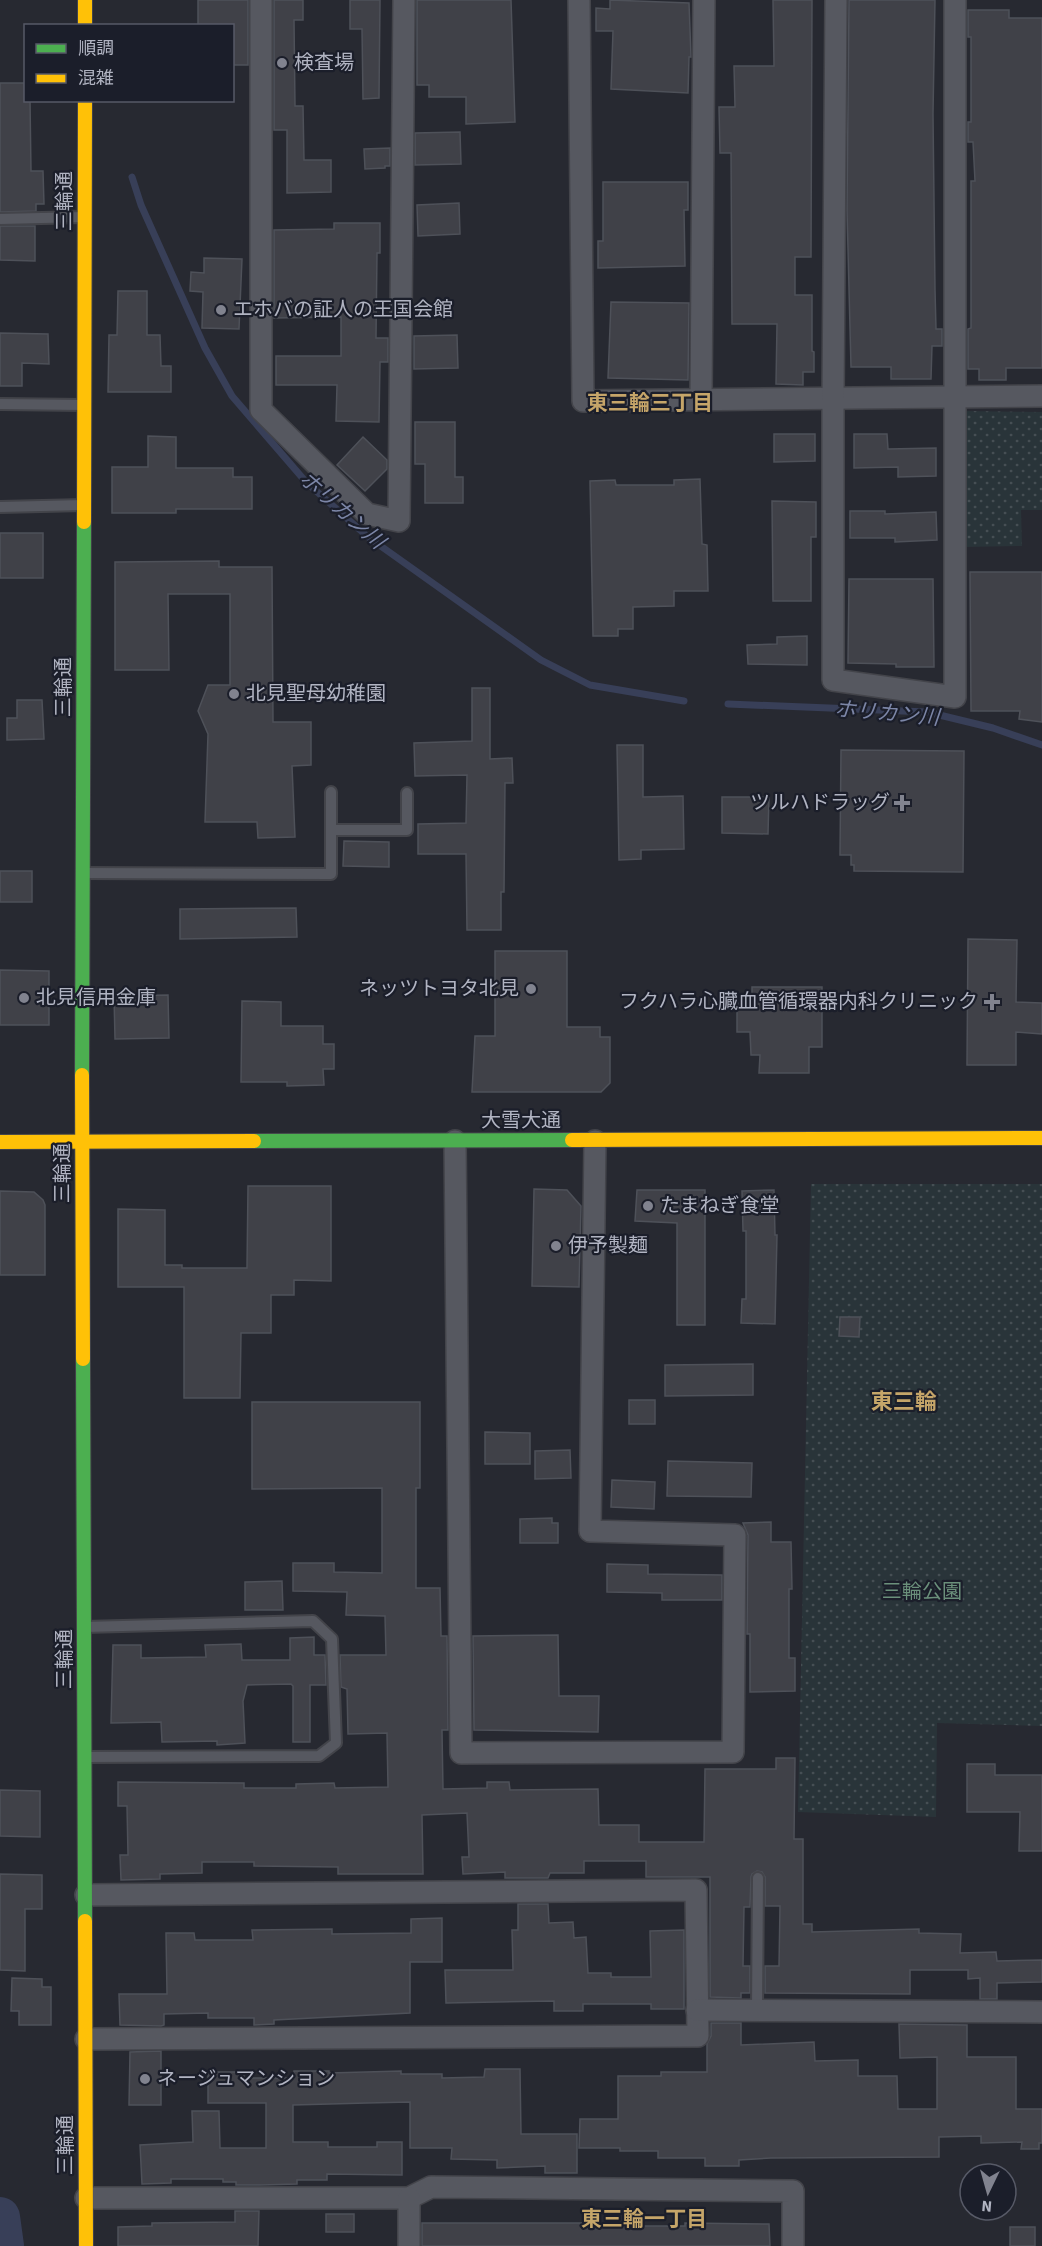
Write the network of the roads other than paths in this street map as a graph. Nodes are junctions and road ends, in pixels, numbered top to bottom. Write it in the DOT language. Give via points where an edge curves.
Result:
graph roads {
  1 [pos="85,0"];
  2 [pos="261,0"];
  3 [pos="404,0"];
  4 [pos="579,0"];
  5 [pos="704,0"];
  6 [pos="836,0"];
  7 [pos="955,0"];
  8 [pos="85,24"];
  9 [pos="85,102"];
  10 [pos="85,217"];
  11 [pos="0,219"];
  12 [pos="1042,396"];
  13 [pos="954,397"];
  14 [pos="701,400"];
  15 [pos="832,400"];
  16 [pos="0,404"];
  17 [pos="84,405"];
  18 [pos="84,505"];
  19 [pos="0,507"];
  20 [pos="331,792"];
  21 [pos="407,793"];
  22 [pos="331,830"];
  23 [pos="83,873"];
  24 [pos="1042,1138"];
  25 [pos="455,1141"];
  26 [pos="595,1141"];
  27 [pos="0,1142"];
  28 [pos="82,1142"];
  29 [pos="84,1627"];
  30 [pos="85,1757"];
  31 [pos="758,1878"];
  32 [pos="86,1895"];
  33 [pos="697,2010"];
  34 [pos="757,2010"];
  35 [pos="1042,2012"];
  36 [pos="86,2039"];
  37 [pos="86,2198"];
  38 [pos="409,2198"];
  39 [pos="86,2246"];
  40 [pos="409,2246"];
  41 [pos="794,2246"];
  1 -- 8 [label="main road"];
  2 -- 3 [label="street" via="261,410 367,514 399,521"];
  4 -- 14 [label="street" via="584,401"];
  5 -- 14 [label="street"];
  6 -- 15 [label="street"];
  7 -- 13 [label="street"];
  9 -- 10 [label="main road, 三輪通"];
  10 -- 11 [label="lane"];
  10 -- 17 [label="main road, 三輪通"];
  12 -- 13 [label="street"];
  13 -- 15 [label="street"];
  13 -- 15 [label="street" via="955,697 833,680"];
  14 -- 15 [label="street"];
  16 -- 17 [label="lane"];
  17 -- 18 [label="main road, 三輪通"];
  18 -- 19 [label="lane"];
  18 -- 23 [label="main road, 三輪通"];
  20 -- 22 [label="lane"];
  21 -- 22 [label="lane" via="407,830"];
  22 -- 23 [label="lane" via="331,874"];
  23 -- 28 [label="main road, 三輪通"];
  24 -- 26 [label="main road, 大雪大通"];
  25 -- 26 [label="main road, 大雪大通"];
  25 -- 26 [label="street" via="461,1753 733,1752 735,1535 590,1532"];
  25 -- 28 [label="main road, 大雪大通"];
  27 -- 28 [label="main road, 大雪大通"];
  28 -- 29 [label="main road, 三輪通"];
  29 -- 30 [label="main road, 三輪通"];
  29 -- 30 [label="lane" via="313,1621 332,1639 336,1743 319,1756"];
  30 -- 32 [label="main road, 三輪通"];
  31 -- 34 [label="lane"];
  32 -- 33 [label="street" via="696,1890"];
  32 -- 36 [label="main road, 三輪通"];
  33 -- 34 [label="street"];
  33 -- 36 [label="street" via="698,2036"];
  34 -- 35 [label="street"];
  36 -- 37 [label="main road, 三輪通"];
  37 -- 38 [label="street"];
  37 -- 39 [label="main road, 三輪通"];
  38 -- 40 [label="street"];
  38 -- 41 [label="street" via="431,2187 793,2191"];
}
